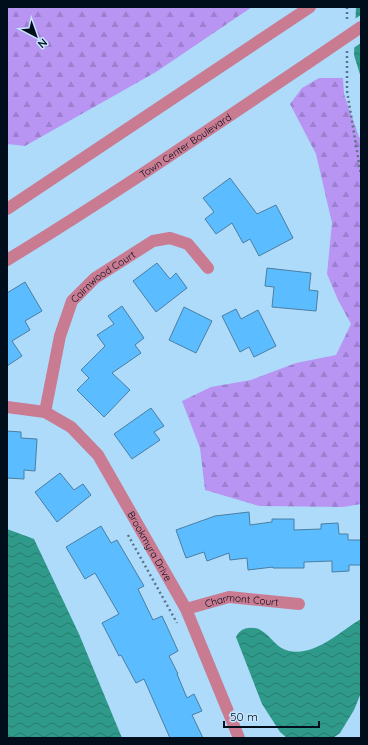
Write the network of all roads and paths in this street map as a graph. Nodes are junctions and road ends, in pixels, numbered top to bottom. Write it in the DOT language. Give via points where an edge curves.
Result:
graph roads {
  1 [pos="310,7"];
  2 [pos="361,27"];
  3 [pos="347,91"];
  4 [pos="361,175"];
  5 [pos="7,209"];
  6 [pos="7,260"];
  7 [pos="208,268"];
  8 [pos="7,407"];
  9 [pos="45,412"];
  10 [pos="128,534"];
  11 [pos="299,604"];
  12 [pos="186,609"];
  13 [pos="178,624"];
  14 [pos="239,738"];
  1 -- 5 [label="street"];
  2 -- 6 [label="street, Town Center Boulevard, bridge"];
  3 -- 4 [label="path"];
  7 -- 9 [label="street, Cairnwood Court" via="188,244 170,238 153,241 95,278 72,301 60,336"];
  8 -- 9 [label="street, Brookmyra Drive"];
  9 -- 12 [label="street, Brookmyra Drive" via="71,427 98,454"];
  10 -- 13 [label="path"];
  11 -- 12 [label="street, Charmont Court" via="229,597"];
  12 -- 14 [label="street, Brookmyra Drive"];
}
